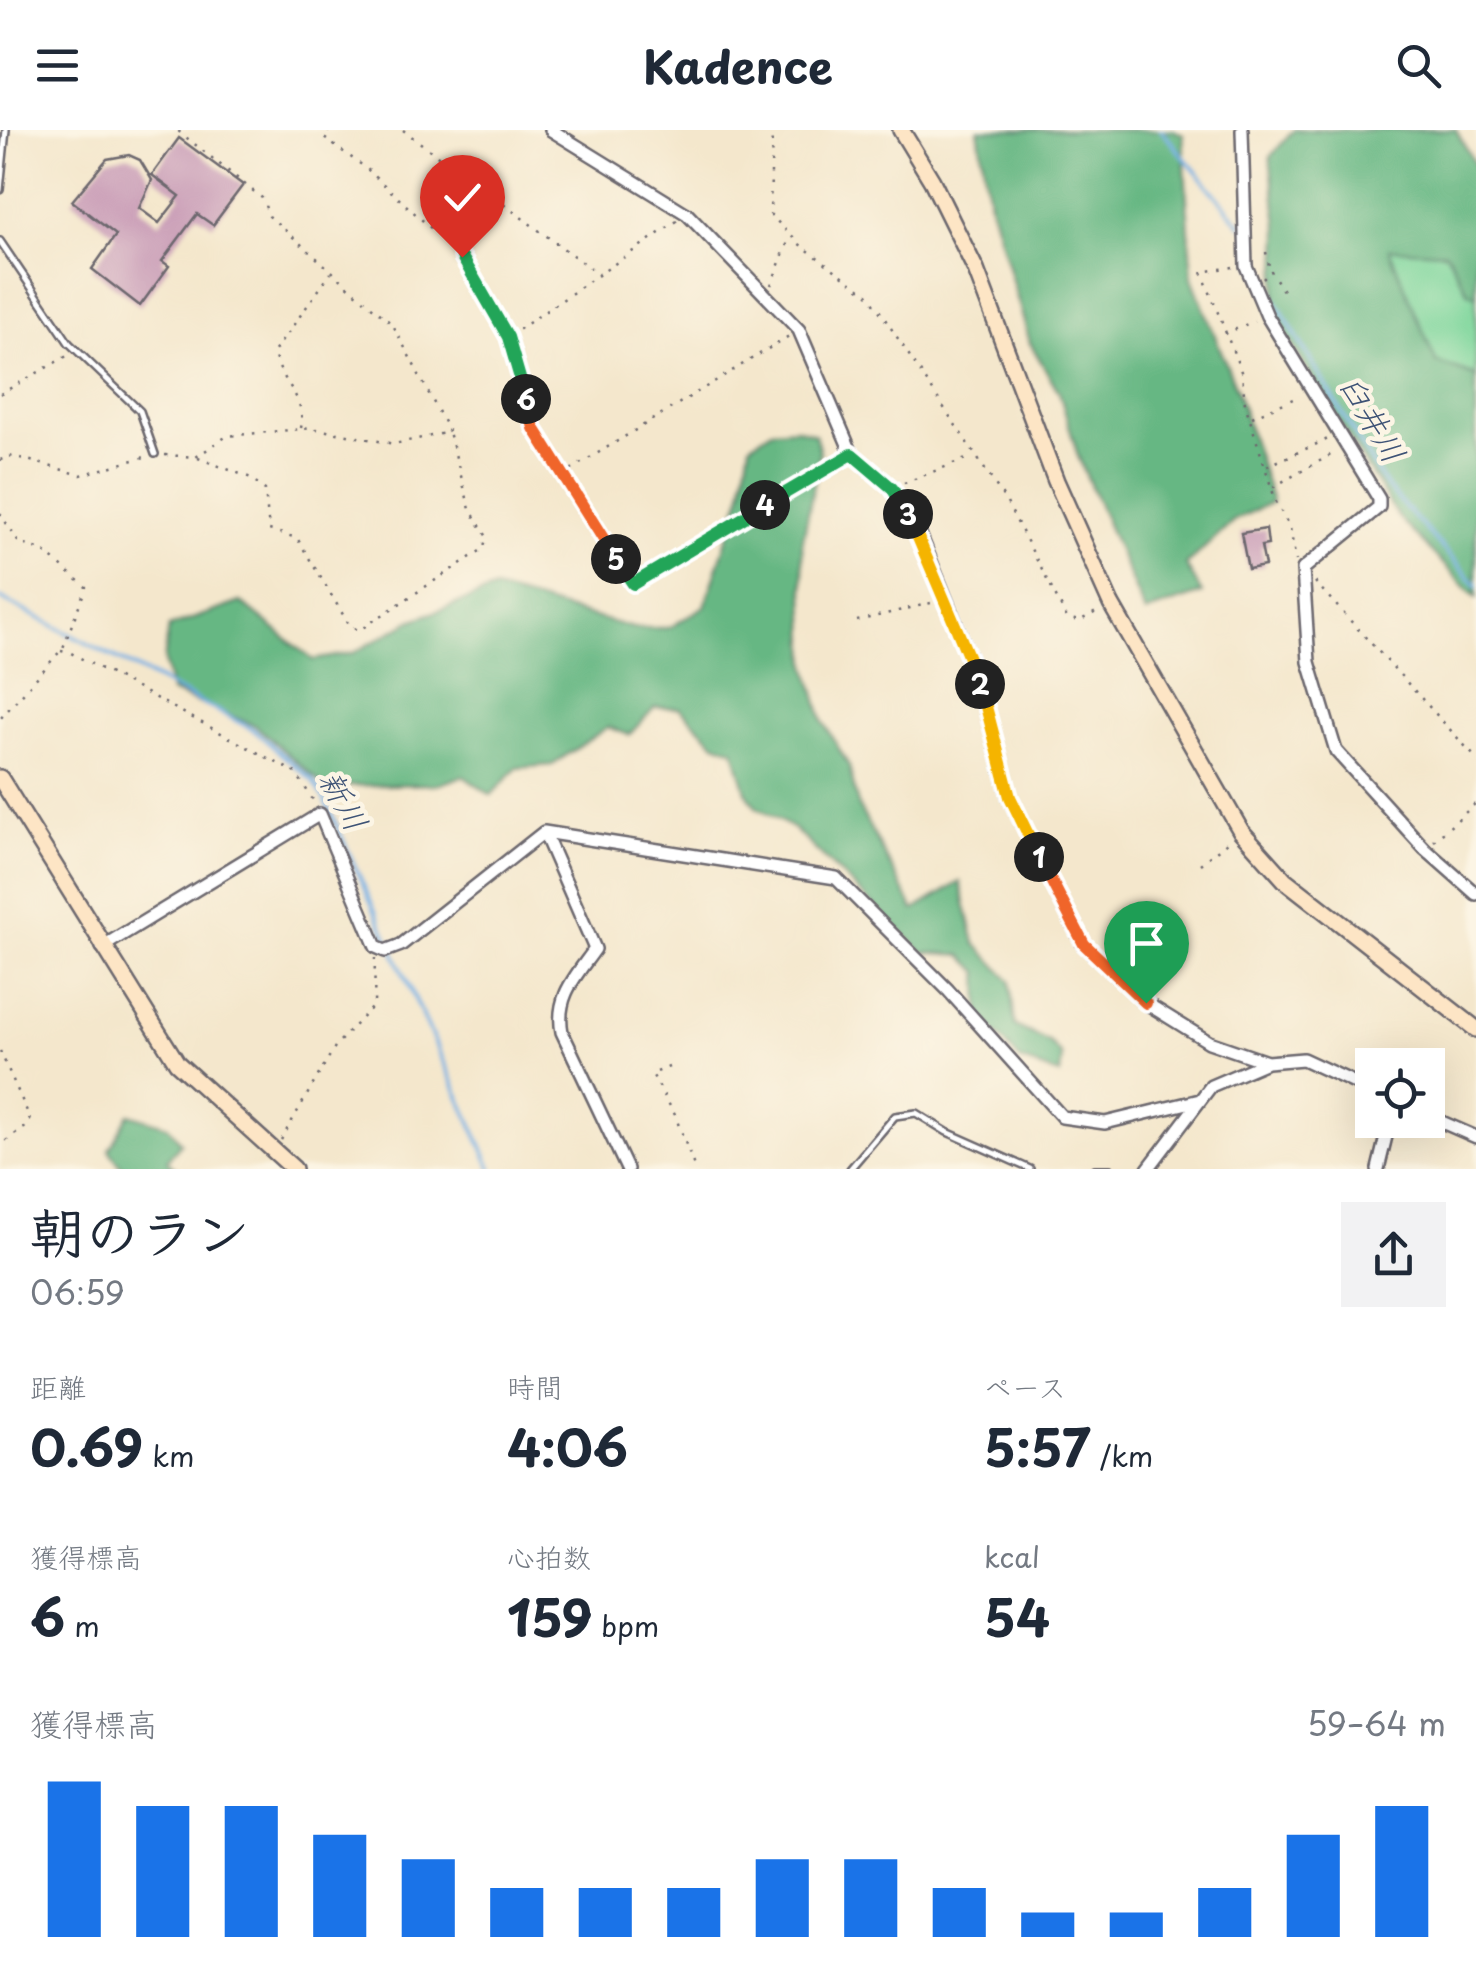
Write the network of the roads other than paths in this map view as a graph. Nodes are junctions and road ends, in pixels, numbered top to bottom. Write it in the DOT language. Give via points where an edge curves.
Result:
graph roads {
  1 [pos="6,130"];
  2 [pos="551,130"];
  3 [pos="900,130"];
  4 [pos="1242,130"];
  5 [pos="0,190"];
  6 [pos="0,241"];
  7 [pos="155,454"];
  8 [pos="0,778"];
  9 [pos="544,832"];
  10 [pos="1476,894"];
  11 [pos="102,946"];
  12 [pos="1476,1030"];
  13 [pos="1267,1062"];
  14 [pos="1355,1082"];
  15 [pos="1200,1100"];
  16 [pos="1445,1123"];
  17 [pos="1476,1137"];
  18 [pos="1386,1138"];
  19 [pos="294,1169"];
  20 [pos="627,1169"];
  21 [pos="850,1169"];
  22 [pos="1030,1169"];
  23 [pos="1095,1169"];
  24 [pos="1110,1169"];
  25 [pos="1148,1169"];
  26 [pos="1378,1169"];
  1 -- 5 [label="lane"];
  2 -- 13 [label="street" via="687,214 799,330 852,454 892,488 920,534 979,681 1010,797 1084,944 1146,1003 1209,1042"];
  3 -- 12 [label="street" via="976,270 1111,604 1241,831 1285,880"];
  4 -- 10 [label="street" via="1246,266 1267,316 1379,500 1379,507 1303,569 1309,662 1336,752"];
  6 -- 7 [label="lane" via="76,350 140,411"];
  8 -- 11 [label="street"];
  9 -- 11 [label="street" via="400,945 381,949 320,814"];
  9 -- 15 [label="street" via="836,878 1062,1117 1105,1124"];
  9 -- 20 [label="street" via="595,950 565,992 558,1012 562,1032"];
  11 -- 19 [label="street" via="177,1063"];
  13 -- 14 [label="street" via="1303,1059"];
  13 -- 15 [label="street" via="1211,1086"];
  15 -- 25 [label="street"];
  16 -- 17 [label="street"];
  18 -- 26 [label="street"];
  21 -- 22 [label="lane" via="896,1116 916,1112"];
  23 -- 24 [label="lane"];
}
